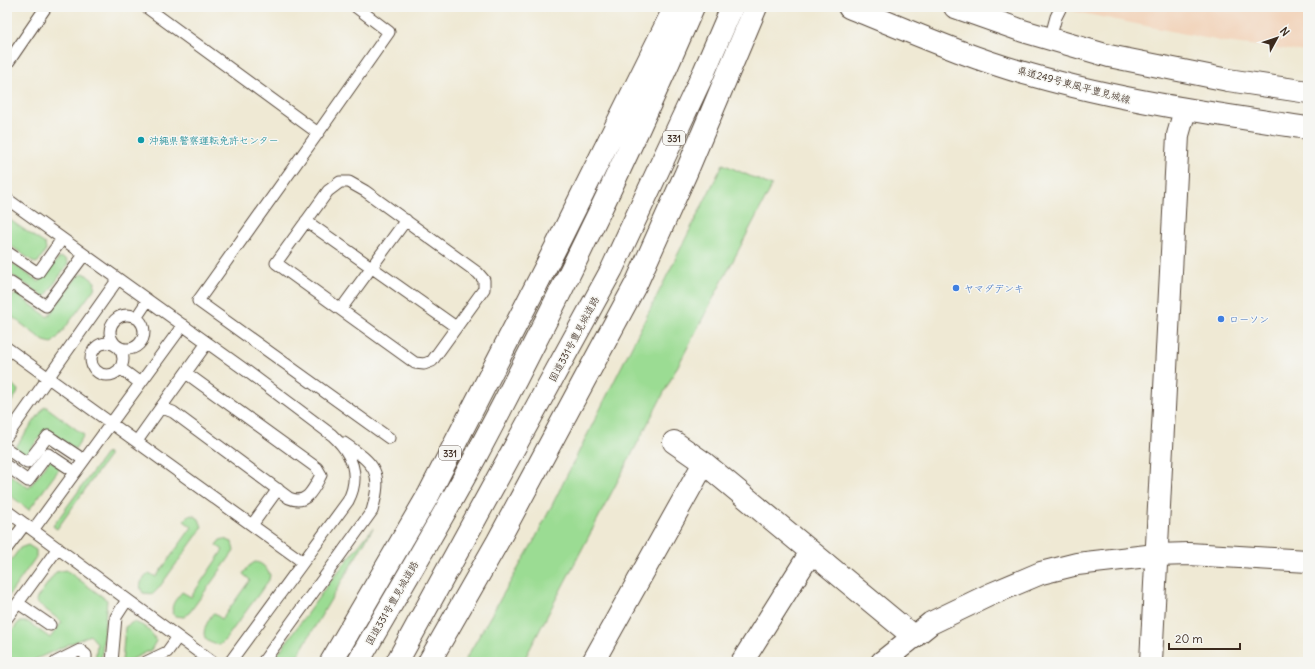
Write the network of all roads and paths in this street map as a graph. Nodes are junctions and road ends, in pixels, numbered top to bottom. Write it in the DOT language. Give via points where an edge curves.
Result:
graph roads {
  1 [pos="46,7"];
  2 [pos="146,7"];
  3 [pos="356,7"];
  4 [pos="674,7"];
  5 [pos="693,7"];
  6 [pos="732,7"];
  7 [pos="756,7"];
  8 [pos="849,7"];
  9 [pos="954,7"];
  10 [pos="1061,7"];
  11 [pos="1050,39"];
  12 [pos="7,64"];
  13 [pos="1308,92"];
  14 [pos="1185,110"];
  15 [pos="1308,128"];
  16 [pos="318,133"];
  17 [pos="7,199"];
  18 [pos="406,220"];
  19 [pos="306,221"];
  20 [pos="62,239"];
  21 [pos="7,252"];
  22 [pos="84,255"];
  23 [pos="372,267"];
  24 [pos="118,279"];
  25 [pos="7,289"];
  26 [pos="148,300"];
  27 [pos="341,310"];
  28 [pos="136,318"];
  29 [pos="183,325"];
  30 [pos="456,327"];
  31 [pos="207,343"];
  32 [pos="115,344"];
  33 [pos="7,348"];
  34 [pos="120,368"];
  35 [pos="186,373"];
  36 [pos="49,378"];
  37 [pos="140,383"];
  38 [pos="159,410"];
  39 [pos="111,423"];
  40 [pos="332,435"];
  41 [pos="7,436"];
  42 [pos="389,438"];
  43 [pos="137,441"];
  44 [pos="674,442"];
  45 [pos="7,449"];
  46 [pos="84,460"];
  47 [pos="704,463"];
  48 [pos="7,466"];
  49 [pos="75,472"];
  50 [pos="278,489"];
  51 [pos="7,511"];
  52 [pos="252,525"];
  53 [pos="29,527"];
  54 [pos="7,548"];
  55 [pos="58,548"];
  56 [pos="811,552"];
  57 [pos="1156,555"];
  58 [pos="1308,561"];
  59 [pos="303,562"];
  60 [pos="127,600"];
  61 [pos="18,603"];
  62 [pos="7,618"];
  63 [pos="50,625"];
  64 [pos="178,637"];
  65 [pos="914,637"];
  66 [pos="56,662"];
  67 [pos="86,662"];
  68 [pos="112,662"];
  69 [pos="146,662"];
  70 [pos="212,662"];
  71 [pos="230,662"];
  72 [pos="263,662"];
  73 [pos="331,662"];
  74 [pos="358,662"];
  75 [pos="397,662"];
  76 [pos="429,662"];
  77 [pos="593,662"];
  78 [pos="742,662"];
  79 [pos="882,662"];
  80 [pos="1151,662"];
  1 -- 12 [label="lane"];
  2 -- 16 [label="lane"];
  3 -- 16 [label="lane" via="389,32"];
  4 -- 73 [label="main road, 331" via="560,239 429,494"];
  5 -- 74 [label="main road, 国道331号豊見城道路 / 331" via="628,155 581,251 475,457"];
  6 -- 75 [label="main road, 国道331号豊見城道路 / 331" via="612,269"];
  7 -- 76 [label="main road" via="637,282 498,541"];
  8 -- 14 [label="main road, 県道249号東風平豊見城線" via="963,52 1030,75"];
  9 -- 11 [label="main road"];
  10 -- 11 [label="lane"];
  11 -- 13 [label="main road" via="1117,58 1228,80"];
  14 -- 15 [label="main road, 県道249号東風平豊見城線"];
  14 -- 57 [label="main road" via="1178,135"];
  16 -- 42 [label="lane" via="198,301"];
  17 -- 20 [label="lane"];
  18 -- 19 [label="lane" via="349,182 340,182 328,191"];
  18 -- 23 [label="lane"];
  18 -- 30 [label="lane" via="478,272 484,280 484,289"];
  19 -- 23 [label="lane"];
  19 -- 27 [label="lane" via="276,263"];
  20 -- 21 [label="lane" via="38,273"];
  20 -- 22 [label="lane"];
  22 -- 24 [label="lane"];
  22 -- 25 [label="lane" via="46,306 11,283"];
  23 -- 27 [label="lane"];
  23 -- 30 [label="lane"];
  24 -- 26 [label="lane"];
  24 -- 36 [label="lane"];
  26 -- 28 [label="lane"];
  26 -- 29 [label="lane"];
  27 -- 30 [label="lane" via="415,363 424,364 432,361"];
  28 -- 32 [label="lane" via="119,317 113,323 110,330"];
  28 -- 32 [label="lane" via="144,329 141,342 129,349"];
  29 -- 31 [label="lane"];
  29 -- 37 [label="lane"];
  31 -- 35 [label="lane"];
  31 -- 40 [label="lane"];
  32 -- 34 [label="lane" via="124,357"];
  32 -- 34 [label="lane" via="99,344 90,356 91,363 94,369 106,376 112,375"];
  33 -- 36 [label="lane"];
  34 -- 37 [label="lane"];
  35 -- 38 [label="lane"];
  35 -- 50 [label="lane" via="317,468 321,475 311,493 302,501 289,498"];
  36 -- 39 [label="lane"];
  36 -- 41 [label="lane"];
  37 -- 39 [label="lane"];
  38 -- 43 [label="lane"];
  38 -- 50 [label="lane" via="173,412"];
  39 -- 43 [label="lane"];
  39 -- 46 [label="lane"];
  40 -- 59 [label="lane" via="350,454 354,490"];
  40 -- 72 [label="lane" via="366,458 373,467 377,483 372,511"];
  43 -- 52 [label="lane"];
  44 -- 47 [label="main road"];
  45 -- 46 [label="lane" via="28,463 48,436"];
  46 -- 49 [label="lane"];
  47 -- 56 [label="main road"];
  47 -- 77 [label="main road"];
  48 -- 49 [label="lane" via="28,481 48,454"];
  49 -- 53 [label="lane"];
  50 -- 52 [label="lane"];
  51 -- 53 [label="lane"];
  52 -- 59 [label="lane"];
  53 -- 54 [label="lane"];
  53 -- 55 [label="lane"];
  55 -- 60 [label="lane"];
  55 -- 61 [label="lane"];
  56 -- 65 [label="main road"];
  56 -- 78 [label="main road"];
  57 -- 58 [label="main road" via="1189,554"];
  57 -- 65 [label="main road" via="1090,562 1041,573 931,623"];
  57 -- 80 [label="main road"];
  59 -- 71 [label="lane"];
  60 -- 64 [label="lane"];
  60 -- 68 [label="lane" via="116,617"];
  61 -- 62 [label="lane"];
  61 -- 63 [label="lane"];
  64 -- 69 [label="lane" via="167,652"];
  64 -- 70 [label="lane"];
  65 -- 79 [label="main road"];
  66 -- 67 [label="lane" via="80,650 86,655"];
}
